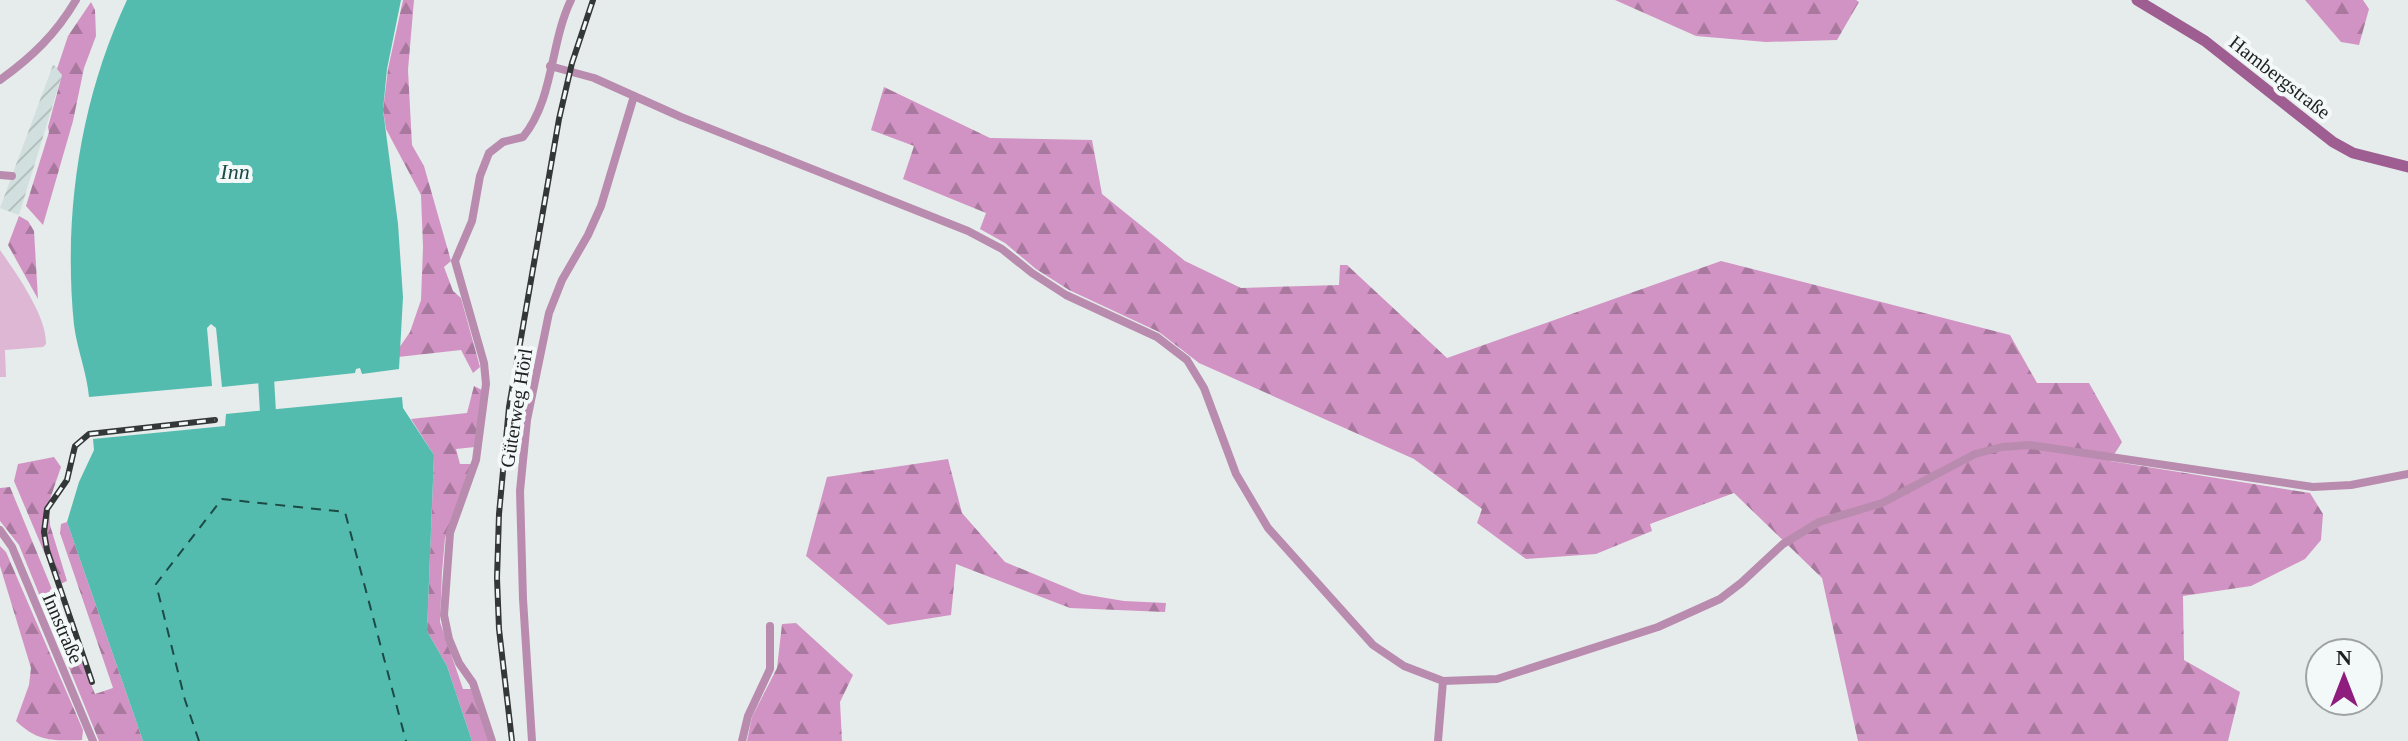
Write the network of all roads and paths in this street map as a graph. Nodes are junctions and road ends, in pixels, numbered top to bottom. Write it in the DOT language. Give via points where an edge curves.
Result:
graph roads {
  1 [pos="76,0"];
  2 [pos="571,0"];
  3 [pos="2137,0"];
  4 [pos="550,66"];
  5 [pos="0,80"];
  6 [pos="634,96"];
  7 [pos="2408,167"];
  8 [pos="0,175"];
  9 [pos="12,176"];
  10 [pos="2408,474"];
  11 [pos="0,530"];
  12 [pos="770,626"];
  13 [pos="1443,681"];
  14 [pos="93,741"];
  15 [pos="492,741"];
  16 [pos="532,741"];
  17 [pos="742,741"];
  18 [pos="1438,741"];
  1 -- 5 [label="street" via="35,54"];
  2 -- 4 [label="street"];
  3 -- 7 [label="street, Hambergstraße" via="2205,41 2333,142 2353,153"];
  4 -- 6 [label="street"];
  4 -- 15 [label="street" via="527,132 489,153 472,221 455,261 486,384 476,460 450,533 444,615"];
  6 -- 13 [label="street" via="968,231 1066,295 1177,350 1196,370 1231,463 1268,528 1373,645 1404,666"];
  6 -- 16 [label="street, Güterweg Hörl" via="601,206 549,313 527,420 520,491"];
  8 -- 9 [label="street"];
  10 -- 13 [label="street" via="2313,487 2030,445 2002,447 1975,454 1882,503 1819,522 1741,583 1658,627 1497,679"];
  11 -- 14 [label="street, Innstraße" via="12,547"];
  12 -- 17 [label="street" via="770,669"];
  13 -- 18 [label="street"];
}
